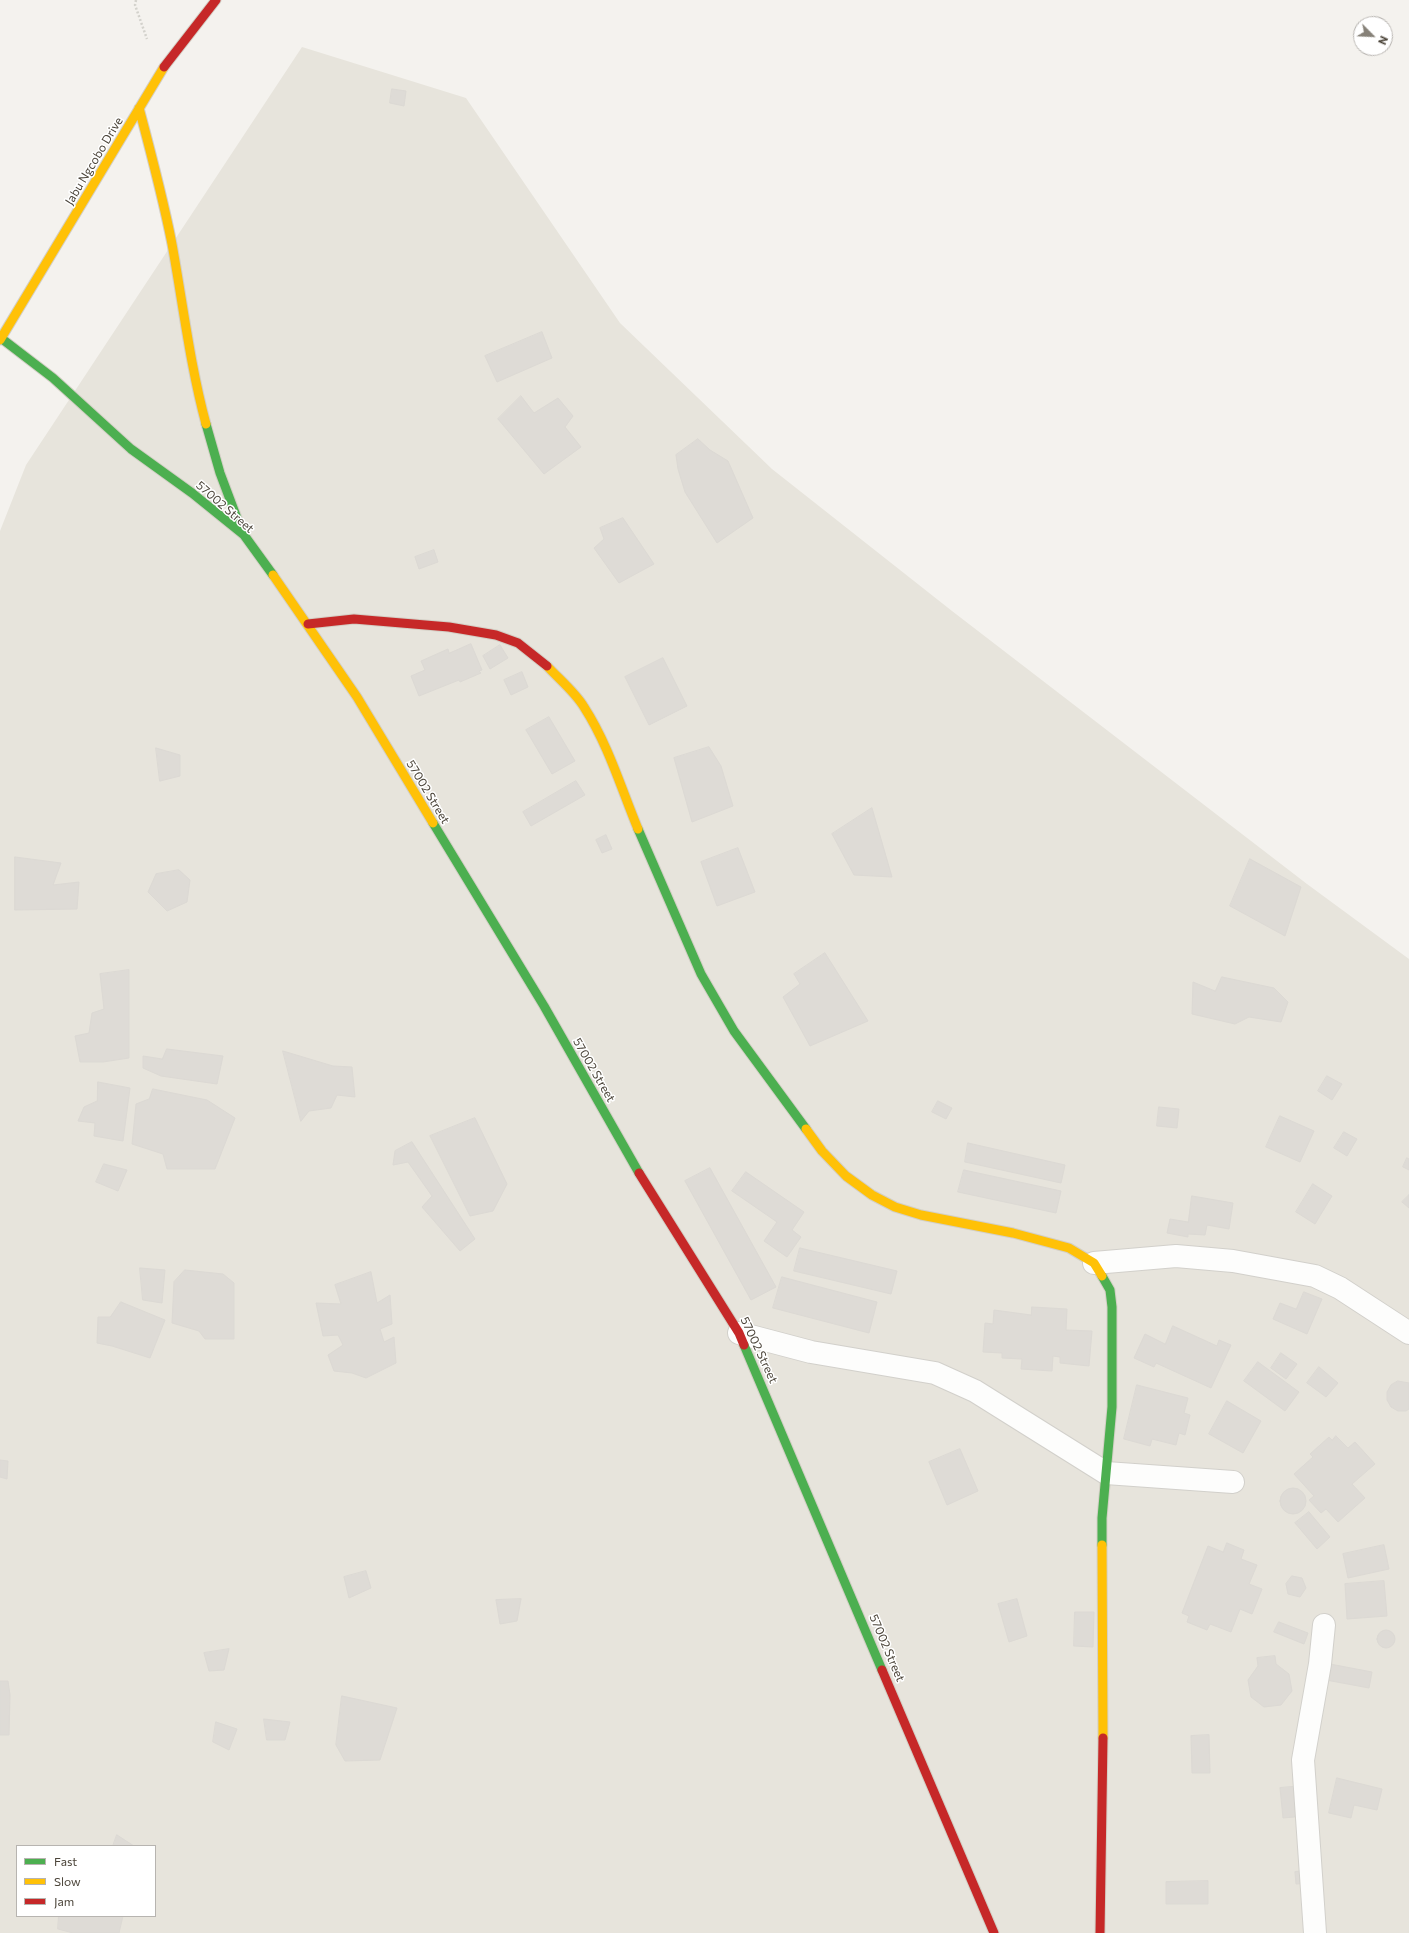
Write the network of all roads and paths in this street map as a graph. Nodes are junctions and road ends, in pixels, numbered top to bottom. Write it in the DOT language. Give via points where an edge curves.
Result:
graph roads {
  1 [pos="136,0"];
  2 [pos="216,0"];
  3 [pos="164,67"];
  4 [pos="139,108"];
  5 [pos="1,339"];
  6 [pos="244,535"];
  7 [pos="308,624"];
  8 [pos="1094,1262"];
  9 [pos="739,1333"];
  10 [pos="1409,1333"];
  11 [pos="1106,1473"];
  12 [pos="1233,1482"];
  13 [pos="1324,1625"];
  14 [pos="994,1933"];
  15 [pos="1100,1933"];
  16 [pos="1315,1933"];
  1 -- 3 [label="path" via="135,5 147,39"];
  2 -- 3 [label="street, Jabu Ngcobo Drive"];
  3 -- 4 [label="street, Jabu Ngcobo Drive"];
  4 -- 5 [label="street, Jabu Ngcobo Drive"];
  4 -- 6 [label="street" via="158,177 203,412 220,474"];
  5 -- 6 [label="street, 57002 Street" via="53,378 131,449"];
  6 -- 7 [label="street, 57002 Street"];
  7 -- 8 [label="street" via="354,619 448,626 496,635 518,643 545,663 583,704 603,740 618,782 701,974 734,1032 822,1151 846,1176 872,1195 895,1207 1070,1248"];
  7 -- 9 [label="street, 57002 Street" via="357,697 544,1006 652,1196"];
  8 -- 10 [label="street" via="1176,1256 1233,1261 1315,1276 1340,1288"];
  8 -- 11 [label="street" via="1110,1290 1112,1307 1112,1407"];
  9 -- 11 [label="street" via="811,1352 935,1373 975,1391"];
  9 -- 14 [label="street, 57002 Street"];
  11 -- 12 [label="street"];
  11 -- 15 [label="street" via="1102,1518 1103,1793"];
  13 -- 16 [label="street" via="1320,1664 1302,1760"];
}
